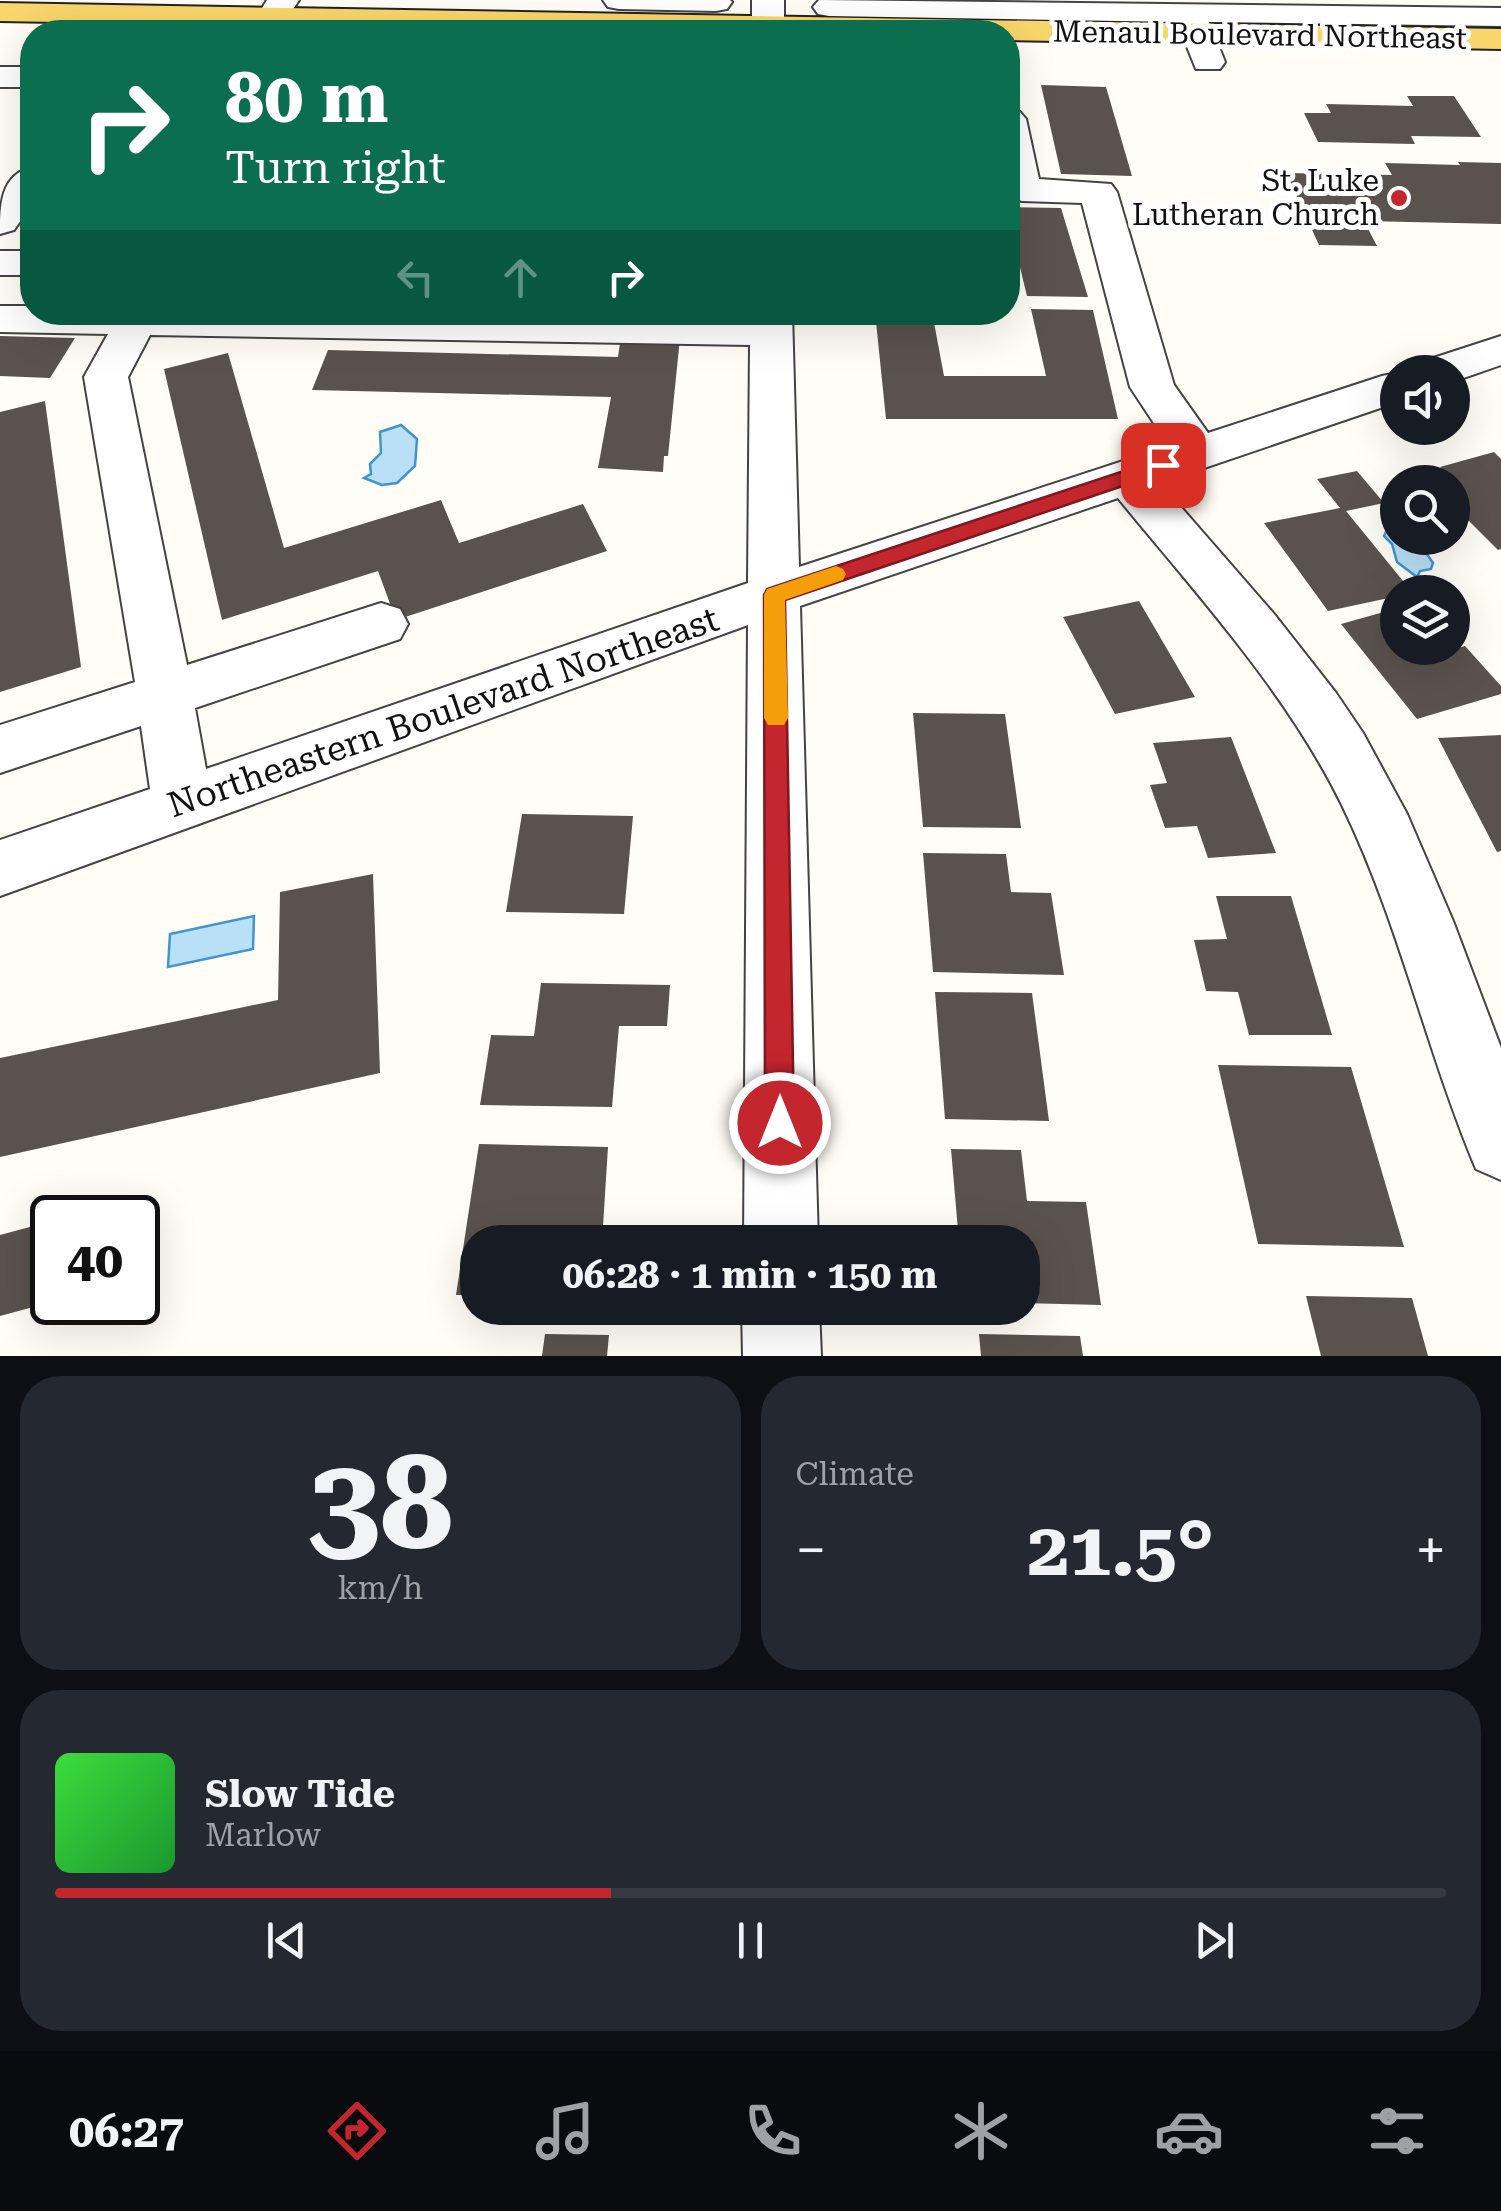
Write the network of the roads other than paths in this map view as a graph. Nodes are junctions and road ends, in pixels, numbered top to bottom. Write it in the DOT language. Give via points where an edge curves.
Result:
graph roads {
  1 [pos="619,0"];
  2 [pos="716,2"];
  3 [pos="829,7"];
  4 [pos="0,12"];
  5 [pos="267,17"];
  6 [pos="1501,17"];
  7 [pos="768,20"];
  8 [pos="995,20"];
  9 [pos="1020,22"];
  10 [pos="1020,29"];
  11 [pos="1199,36"];
  12 [pos="1501,39"];
  13 [pos="1020,57"];
  14 [pos="1501,66"];
  15 [pos="1020,190"];
  16 [pos="134,325"];
  17 [pos="771,325"];
  18 [pos="1380,392"];
  19 [pos="1198,453"];
  20 [pos="1128,477"];
  21 [pos="774,595"];
  22 [pos="381,624"];
  23 [pos="166,697"];
  24 [pos="0,749"];
  25 [pos="182,804"];
  26 [pos="0,868"];
  27 [pos="1501,1144"];
  28 [pos="780,1225"];
  29 [pos="781,1325"];
  30 [pos="782,1356"];
  1 -- 2 [label="street"];
  3 -- 8 [label="street"];
  4 -- 5 [label="main road, Menaul Boulevard Northeast"];
  5 -- 7 [label="main road, Menaul Boulevard Northeast"];
  6 -- 11 [label="street"];
  9 -- 11 [label="street"];
  10 -- 11 [label="main road, Menaul Boulevard Northeast"];
  11 -- 12 [label="main road, Menaul Boulevard Northeast"];
  11 -- 13 [label="main road, Menaul Boulevard Northeast"];
  11 -- 14 [label="main road, Menaul Boulevard Northeast"];
  15 -- 19 [label="street" via="1098,192 1152,387"];
  16 -- 23 [label="street" via="106,377"];
  17 -- 21 [label="street"];
  18 -- 19 [label="street, Northeastern Boulevard Northeast"];
  19 -- 20 [label="street, Northeastern Boulevard Northeast"];
  20 -- 21 [label="street, Northeastern Boulevard Northeast"];
  20 -- 27 [label="street" via="1302,692 1364,788"];
  21 -- 25 [label="street, Northeastern Boulevard Northeast"];
  21 -- 28 [label="street"];
  22 -- 23 [label="street"];
  23 -- 24 [label="street"];
  23 -- 25 [label="street"];
  25 -- 26 [label="street, Northeastern Boulevard Northeast"];
  29 -- 30 [label="street"];
}
